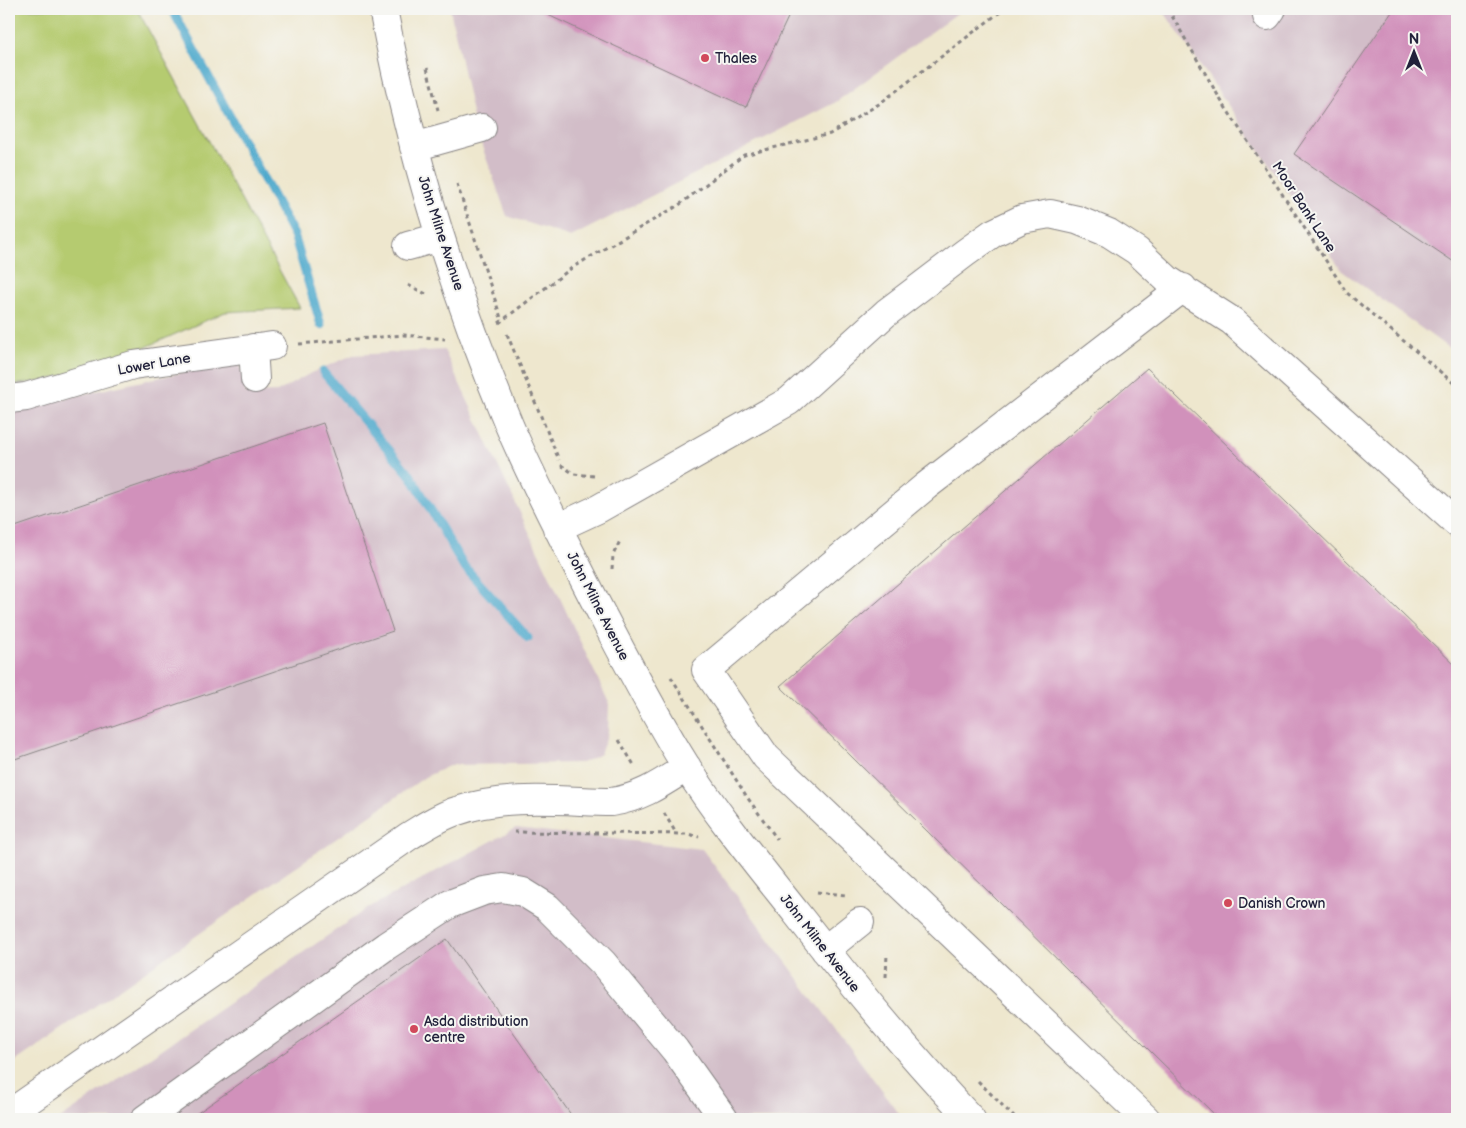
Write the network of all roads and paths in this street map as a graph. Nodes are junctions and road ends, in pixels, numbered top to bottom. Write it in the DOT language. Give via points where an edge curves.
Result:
graph roads {
  1 [pos="383,9"];
  2 [pos="1004,9"];
  3 [pos="1168,9"];
  4 [pos="425,60"];
  5 [pos="434,95"];
  6 [pos="482,128"];
  7 [pos="414,147"];
  8 [pos="455,176"];
  9 [pos="440,237"];
  10 [pos="408,246"];
  11 [pos="1183,288"];
  12 [pos="506,331"];
  13 [pos="453,339"];
  14 [pos="262,347"];
  15 [pos="255,379"];
  16 [pos="1457,386"];
  17 [pos="9,399"];
  18 [pos="594,476"];
  19 [pos="1457,523"];
  20 [pos="557,528"];
  21 [pos="620,541"];
  22 [pos="613,574"];
  23 [pos="667,670"];
  24 [pos="687,767"];
  25 [pos="781,844"];
  26 [pos="812,886"];
  27 [pos="846,895"];
  28 [pos="860,922"];
  29 [pos="825,950"];
  30 [pos="887,953"];
  31 [pos="887,981"];
  32 [pos="9,1114"];
  33 [pos="145,1119"];
  34 [pos="724,1119"];
  35 [pos="971,1119"];
  36 [pos="1146,1119"];
  1 -- 7 [label="street, John Milne Avenue"];
  2 -- 8 [label="path" via="879,104 830,134 744,155 679,205 573,267 502,322"];
  3 -- 16 [label="path, Moor Bank Lane" via="1220,98 1347,293"];
  4 -- 5 [label="path"];
  6 -- 7 [label="street"];
  7 -- 9 [label="street, John Milne Avenue"];
  9 -- 10 [label="street"];
  9 -- 20 [label="street, John Milne Avenue" via="510,428"];
  11 -- 19 [label="street" via="1232,321"];
  11 -- 20 [label="street" via="1168,280 1137,251 1109,233 1077,220 1050,214 1022,219 993,233 886,313 789,401 598,509"];
  11 -- 36 [label="street" via="926,486 706,670 766,756"];
  12 -- 18 [label="path" via="562,467 574,474"];
  13 -- 14 [label="path" via="404,335"];
  14 -- 15 [label="street"];
  14 -- 17 [label="street, Lower Lane" via="133,365 26,397"];
  20 -- 24 [label="street, John Milne Avenue" via="640,687"];
  21 -- 22 [label="path" via="613,555"];
  23 -- 25 [label="path" via="747,797"];
  24 -- 29 [label="street, John Milne Avenue"];
  24 -- 32 [label="street" via="650,791 626,800 501,801 455,811 432,822"];
  26 -- 27 [label="path" via="815,891 825,894"];
  28 -- 29 [label="street"];
  29 -- 35 [label="street, John Milne Avenue" via="887,1028"];
  30 -- 31 [label="path"];
  33 -- 34 [label="street" via="386,946 442,910 484,891 503,888 523,892 547,907 603,963 675,1050"];
}
